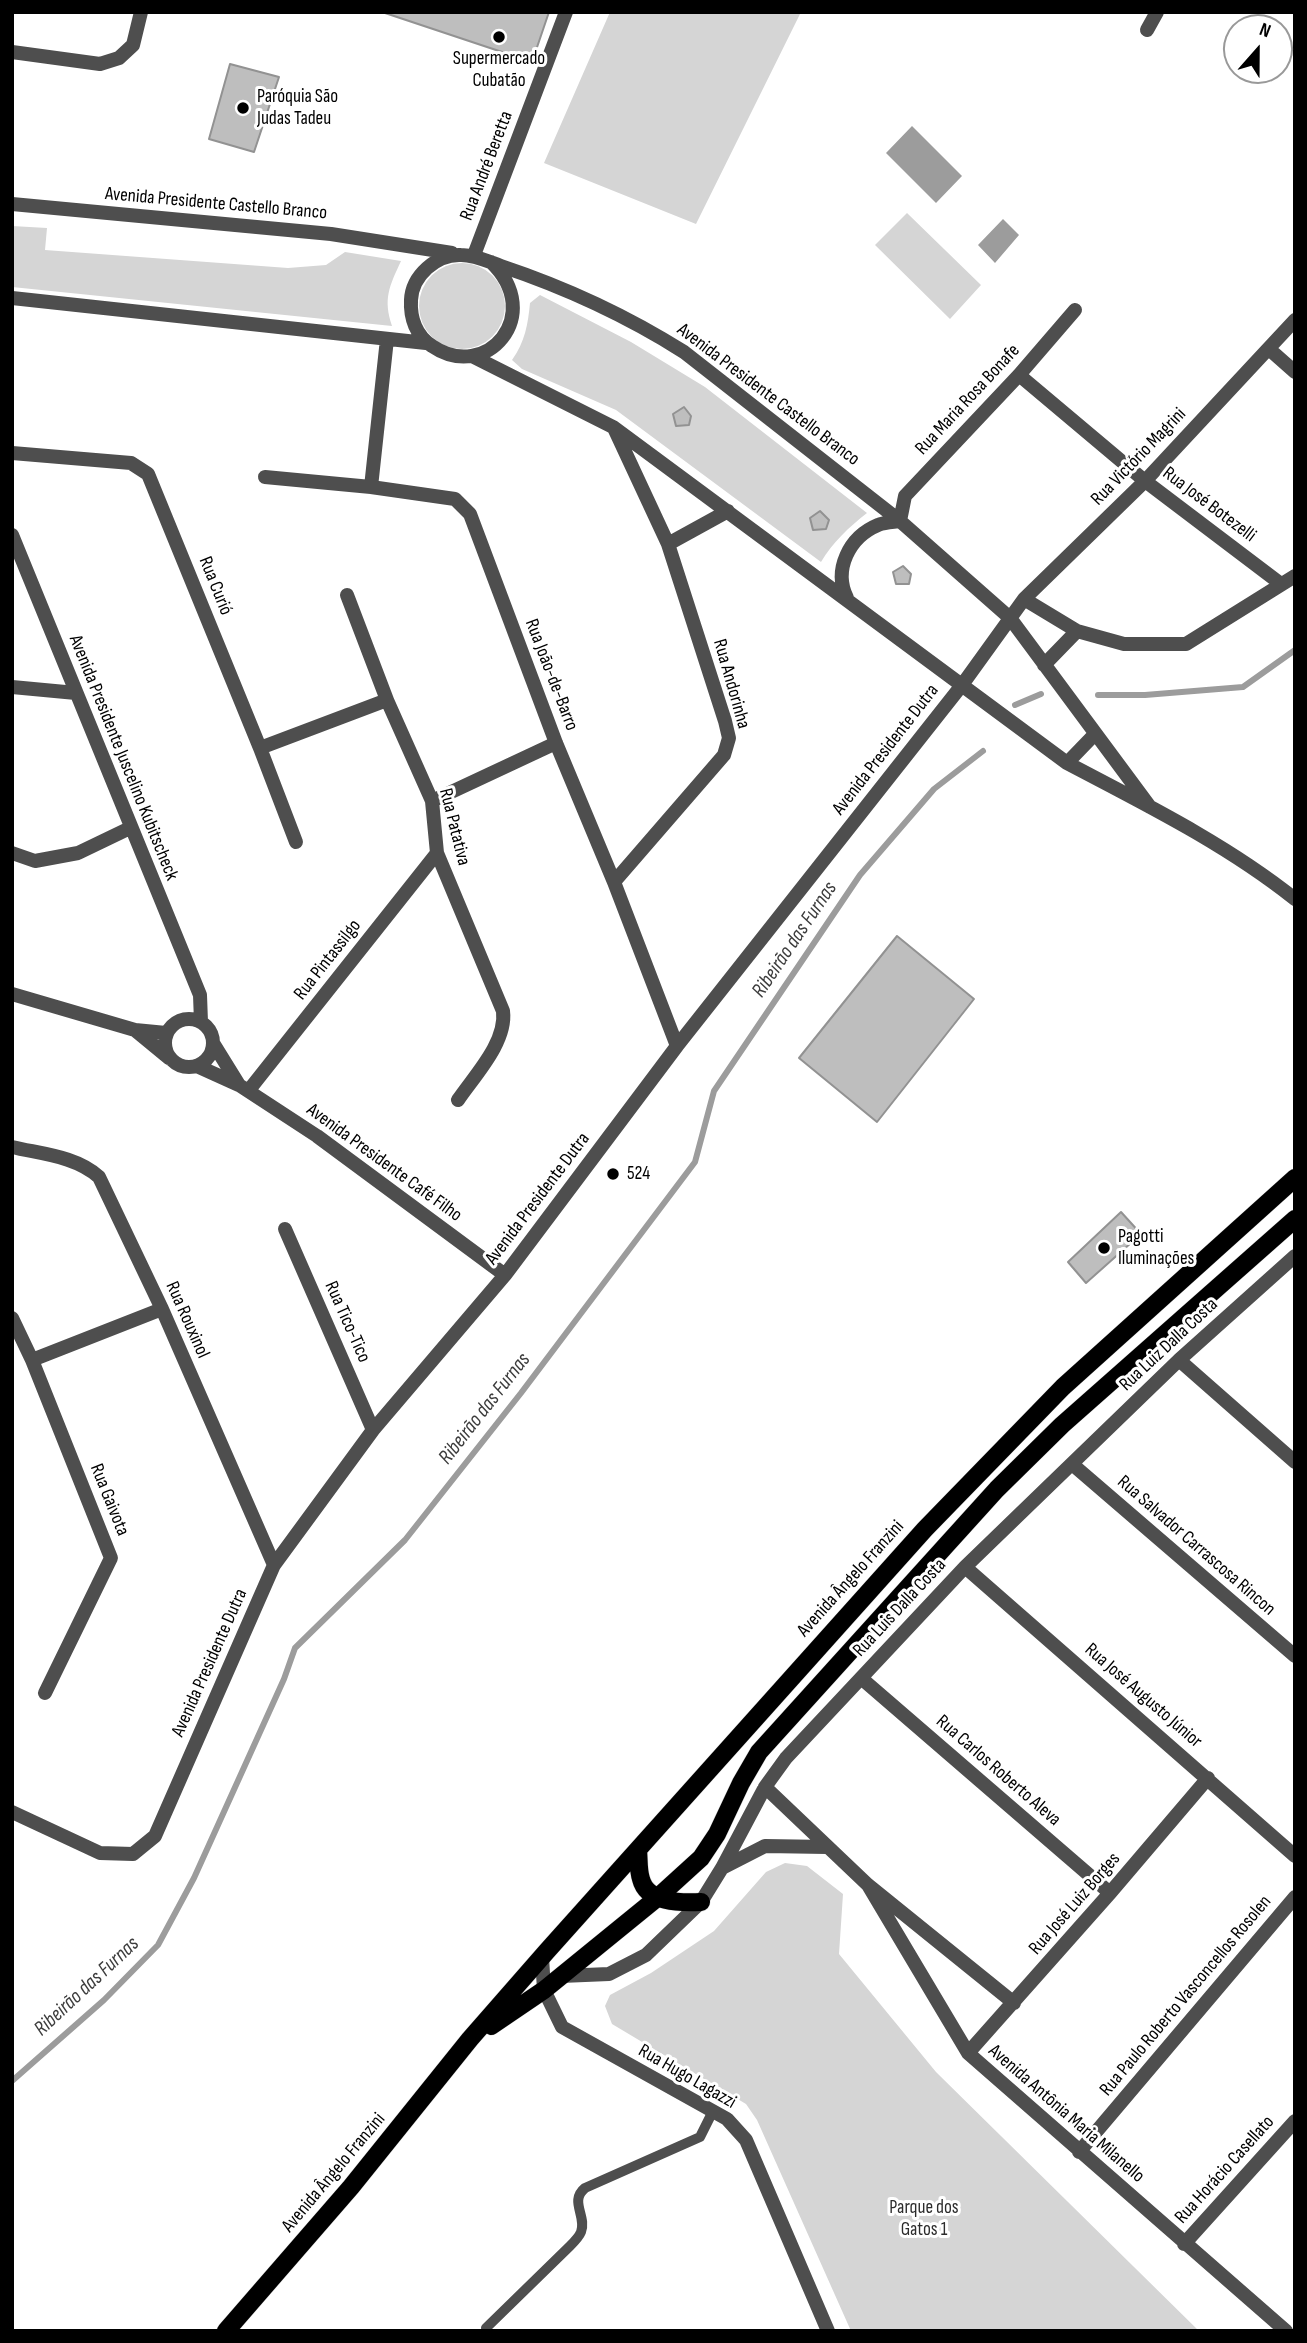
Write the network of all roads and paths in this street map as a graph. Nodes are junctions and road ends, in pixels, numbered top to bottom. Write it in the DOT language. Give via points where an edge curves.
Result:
graph roads {
  1 [pos="141,12"];
  2 [pos="566,12"];
  3 [pos="1157,12"];
  4 [pos="1147,30"];
  5 [pos="12,52"];
  6 [pos="12,204"];
  7 [pos="457,254"];
  8 [pos="474,256"];
  9 [pos="491,262"];
  10 [pos="12,298"];
  11 [pos="1075,310"];
  12 [pos="1295,320"];
  13 [pos="387,339"];
  14 [pos="426,343"];
  15 [pos="1269,349"];
  16 [pos="472,356"];
  17 [pos="1295,372"];
  18 [pos="1019,375"];
  19 [pos="613,426"];
  20 [pos="12,453"];
  21 [pos="265,477"];
  22 [pos="1145,481"];
  23 [pos="371,487"];
  24 [pos="728,511"];
  25 [pos="900,521"];
  26 [pos="12,535"];
  27 [pos="668,544"];
  28 [pos="1295,576"];
  29 [pos="1281,584"];
  30 [pos="347,595"];
  31 [pos="1024,599"];
  32 [pos="848,600"];
  33 [pos="1010,618"];
  34 [pos="1077,631"];
  35 [pos="1044,664"];
  36 [pos="962,685"];
  37 [pos="12,687"];
  38 [pos="76,693"];
  39 [pos="387,700"];
  40 [pos="1095,734"];
  41 [pos="556,743"];
  42 [pos="260,748"];
  43 [pos="1067,763"];
  44 [pos="432,801"];
  45 [pos="1150,807"];
  46 [pos="130,828"];
  47 [pos="296,842"];
  48 [pos="12,853"];
  49 [pos="437,853"];
  50 [pos="614,882"];
  51 [pos="1295,899"];
  52 [pos="12,994"];
  53 [pos="200,995"];
  54 [pos="201,1022"];
  55 [pos="171,1027"];
  56 [pos="135,1030"];
  57 [pos="213,1043"];
  58 [pos="677,1046"];
  59 [pos="173,1062"];
  60 [pos="197,1066"];
  61 [pos="244,1088"];
  62 [pos="458,1100"];
  63 [pos="12,1147"];
  64 [pos="1295,1178"];
  65 [pos="1295,1219"];
  66 [pos="285,1229"];
  67 [pos="1293,1260"];
  68 [pos="505,1275"];
  69 [pos="162,1308"];
  70 [pos="12,1318"];
  71 [pos="33,1360"];
  72 [pos="1179,1360"];
  73 [pos="373,1430"];
  74 [pos="1295,1462"];
  75 [pos="1072,1464"];
  76 [pos="274,1565"];
  77 [pos="965,1567"];
  78 [pos="1295,1656"];
  79 [pos="861,1678"];
  80 [pos="45,1693"];
  81 [pos="1208,1779"];
  82 [pos="765,1787"];
  83 [pos="12,1812"];
  84 [pos="827,1847"];
  85 [pos="638,1850"];
  86 [pos="1295,1856"];
  87 [pos="722,1868"];
  88 [pos="868,1885"];
  89 [pos="1110,1894"];
  90 [pos="1295,1897"];
  91 [pos="657,1898"];
  92 [pos="701,1902"];
  93 [pos="542,1957"];
  94 [pos="561,1976"];
  95 [pos="544,1990"];
  96 [pos="1014,2003"];
  97 [pos="470,2039"];
  98 [pos="968,2053"];
  99 [pos="713,2111"];
  100 [pos="1295,2121"];
  101 [pos="1079,2152"];
  102 [pos="1184,2244"];
  103 [pos="486,2328"];
  104 [pos="226,2331"];
  105 [pos="828,2331"];
  106 [pos="1286,2331"];
  1 -- 5 [label="street" via="133,45 119,58 100,64"];
  2 -- 8 [label="street, Rua André Beretta"];
  3 -- 4 [label="street"];
  6 -- 7 [label="street, Avenida Presidente Castello Branco" via="331,234"];
  7 -- 8 [label="street"];
  7 -- 14 [label="street" via="426,268 416,281 411,314"];
  8 -- 9 [label="street"];
  9 -- 16 [label="street" via="512,290 514,308 501,340"];
  9 -- 25 [label="street, Avenida Presidente Castello Branco" via="540,279 662,338"];
  10 -- 13 [label="street"];
  11 -- 18 [label="street, Rua Maria Rosa Bonafe"];
  12 -- 15 [label="street, Rua Victório Magrini"];
  13 -- 14 [label="street"];
  13 -- 23 [label="street"];
  14 -- 16 [label="street" via="456,357"];
  15 -- 17 [label="street"];
  15 -- 22 [label="street, Rua Victório Magrini"];
  16 -- 19 [label="street"];
  18 -- 22 [label="street, Rua José Botezelli"];
  18 -- 25 [label="street, Rua Maria Rosa Bonafe" via="905,496"];
  19 -- 24 [label="street"];
  19 -- 27 [label="street, Rua Andorinha"];
  20 -- 42 [label="street, Rua Curió" via="131,463 148,474"];
  21 -- 23 [label="street, Rua João-de-Barro"];
  22 -- 29 [label="street, Rua José Botezelli"];
  22 -- 31 [label="street, Rua Victório Magrini"];
  23 -- 41 [label="street, Rua João-de-Barro" via="455,499 470,514"];
  24 -- 27 [label="street"];
  24 -- 32 [label="street"];
  25 -- 32 [label="street" via="880,524 859,536 849,550 841,585"];
  25 -- 33 [label="street, Avenida Presidente Castello Branco"];
  26 -- 38 [label="street, Avenida Presidente Juscelino Kubitscheck"];
  27 -- 50 [label="street, Rua Andorinha" via="729,738 724,755"];
  28 -- 29 [label="street"];
  29 -- 34 [label="street" via="1186,644 1124,644"];
  30 -- 39 [label="street, Rua Patativa"];
  31 -- 33 [label="street, Rua Victório Magrini"];
  31 -- 34 [label="street"];
  32 -- 36 [label="street"];
  33 -- 35 [label="street, Avenida Presidente Castello Branco"];
  33 -- 36 [label="street, Avenida Presidente Dutra"];
  34 -- 35 [label="street"];
  35 -- 40 [label="street, Avenida Presidente Castello Branco"];
  36 -- 43 [label="street"];
  36 -- 58 [label="street, Avenida Presidente Dutra"];
  37 -- 38 [label="street"];
  38 -- 46 [label="street, Avenida Presidente Juscelino Kubitscheck"];
  39 -- 42 [label="street"];
  39 -- 44 [label="street, Rua Patativa"];
  40 -- 43 [label="street"];
  40 -- 45 [label="street, Avenida Presidente Castello Branco"];
  41 -- 44 [label="street"];
  41 -- 50 [label="street, Rua João-de-Barro"];
  42 -- 47 [label="street, Rua Curió"];
  43 -- 45 [label="street"];
  44 -- 49 [label="street, Rua Patativa"];
  45 -- 51 [label="street" via="1261,872"];
  46 -- 48 [label="street" via="78,853 35,861"];
  46 -- 53 [label="street, Avenida Presidente Juscelino Kubitscheck"];
  49 -- 61 [label="street, Rua Pintassilgo"];
  49 -- 62 [label="street, Rua Patativa" via="505,1025"];
  50 -- 58 [label="street, Rua João-de-Barro"];
  52 -- 56 [label="street"];
  53 -- 54 [label="street"];
  53 -- 55 [label="street"];
  54 -- 55 [label="street" via="188,1018"];
  54 -- 57 [label="street"];
  55 -- 56 [label="street"];
  55 -- 59 [label="street" via="165,1049"];
  56 -- 59 [label="street"];
  57 -- 60 [label="street" via="209,1057"];
  57 -- 61 [label="street, Avenida Presidente Café Filho"];
  58 -- 68 [label="street, Avenida Presidente Dutra"];
  59 -- 60 [label="street"];
  60 -- 61 [label="street, Avenida Presidente Café Filho"];
  61 -- 68 [label="street, Avenida Presidente Café Filho"];
  63 -- 69 [label="street, Rua Rouxinol" via="75,1162 99,1177"];
  64 -- 85 [label="main road, Avenida Ângelo Franzini" via="1044,1406 925,1529"];
  65 -- 91 [label="main road, Avenida Ângelo Franzini" via="1062,1425 997,1489 760,1752 701,1858"];
  66 -- 73 [label="street, Rua Tico-Tico"];
  67 -- 72 [label="street, Rua Luiz Dalla Costa"];
  68 -- 73 [label="street, Avenida Presidente Dutra"];
  69 -- 71 [label="street"];
  69 -- 76 [label="street, Rua Rouxinol"];
  70 -- 71 [label="street, Rua Gaivota"];
  71 -- 80 [label="street, Rua Gaivota" via="111,1558"];
  72 -- 74 [label="street"];
  72 -- 75 [label="street, Rua Luiz Dalla Costa"];
  73 -- 76 [label="street, Avenida Presidente Dutra"];
  75 -- 77 [label="street, Rua Luis Dalla Costa"];
  75 -- 78 [label="street, Rua Salvador Carrascosa Rincon"];
  76 -- 83 [label="street, Avenida Presidente Dutra" via="155,1836 134,1854 100,1853"];
  77 -- 79 [label="street, Rua Luis Dalla Costa"];
  77 -- 81 [label="street, Rua José Augusto Júnior"];
  79 -- 82 [label="street, Rua Luis Dalla Costa"];
  79 -- 89 [label="street, Rua Carlos Roberto Aleva"];
  81 -- 86 [label="street, Rua José Augusto Júnior"];
  81 -- 89 [label="street, Rua José Luiz Borges"];
  82 -- 84 [label="street"];
  82 -- 87 [label="street, Rua Luis Dalla Costa"];
  84 -- 87 [label="street" via="765,1846"];
  84 -- 88 [label="street"];
  85 -- 91 [label="main road" via="641,1881"];
  85 -- 93 [label="main road, Avenida Ângelo Franzini"];
  87 -- 92 [label="street, Rua Luis Dalla Costa"];
  88 -- 96 [label="street"];
  88 -- 98 [label="street, Avenida Antônia Maria Milanello"];
  89 -- 96 [label="street, Rua José Luiz Borges"];
  90 -- 101 [label="street, Rua Paulo Roberto Vasconcellos Rosolen"];
  91 -- 92 [label="main road"];
  91 -- 94 [label="main road, Avenida Ângelo Franzini"];
  92 -- 94 [label="street, Rua Luis Dalla Costa" via="646,1955 609,1974"];
  93 -- 95 [label="street, Rua Hugo Lagazzi"];
  93 -- 97 [label="main road, Avenida Ângelo Franzini"];
  94 -- 95 [label="main road, Avenida Ângelo Franzini"];
  95 -- 97 [label="main road, Avenida Ângelo Franzini"];
  95 -- 99 [label="street, Rua Hugo Lagazzi" via="562,2027"];
  96 -- 98 [label="street, Rua José Luiz Borges"];
  97 -- 104 [label="main road, Avenida Ângelo Franzini" via="351,2187"];
  98 -- 101 [label="street, Avenida Antônia Maria Milanello"];
  99 -- 103 [label="lane" via="700,2137 579,2193 581,2233"];
  99 -- 105 [label="street, Rua Hugo Lagazzi" via="746,2140"];
  100 -- 102 [label="street, Rua Horácio Casellato"];
  101 -- 102 [label="street, Avenida Antônia Maria Milanello"];
  102 -- 106 [label="street, Avenida Antônia Maria Milanello"];
}
